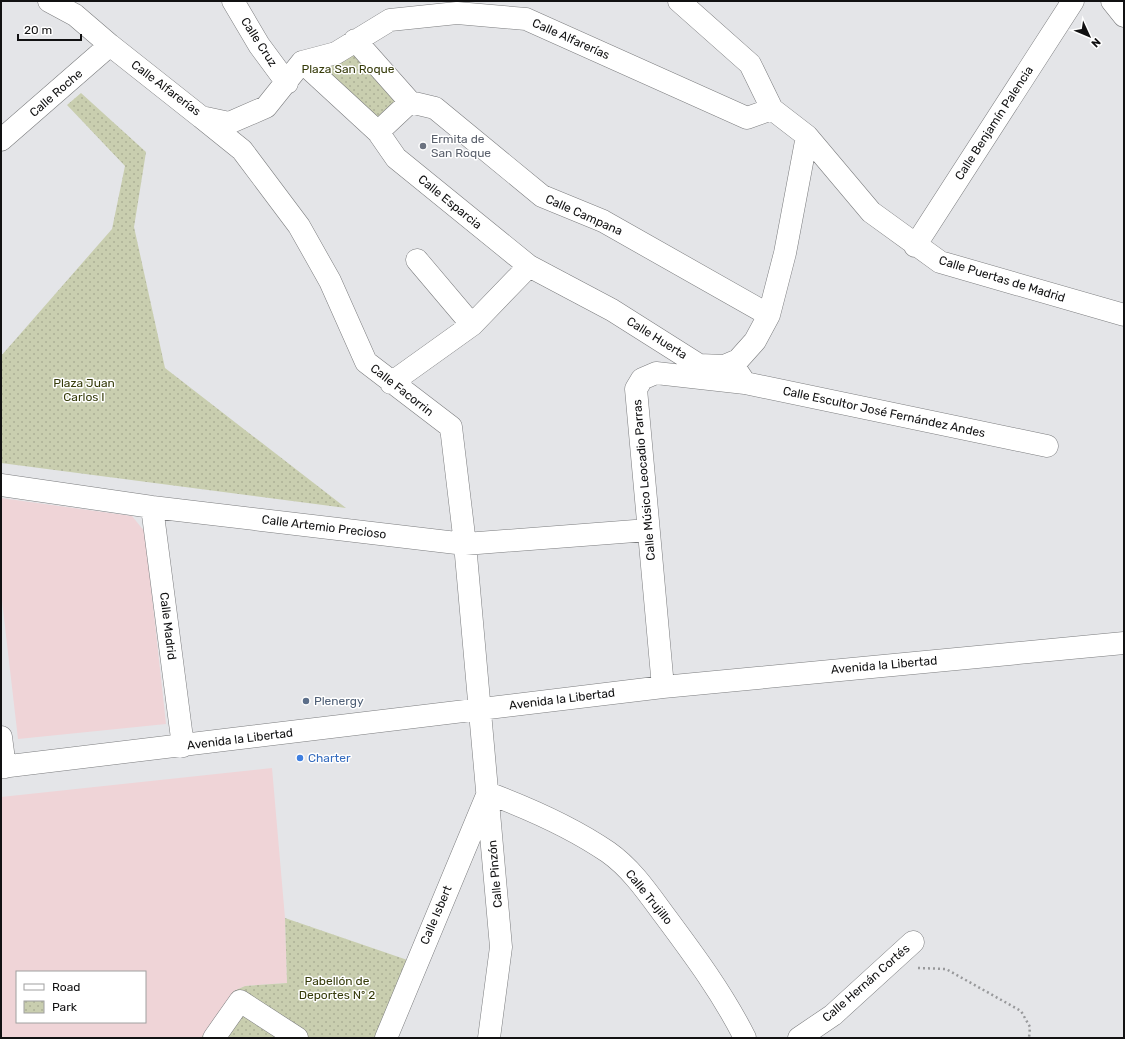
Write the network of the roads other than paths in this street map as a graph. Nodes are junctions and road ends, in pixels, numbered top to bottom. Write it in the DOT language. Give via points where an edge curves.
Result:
graph roads {
  1 [pos="49,1"];
  2 [pos="233,1"];
  3 [pos="679,1"];
  4 [pos="1073,1"];
  5 [pos="1112,1"];
  6 [pos="1124,16"];
  7 [pos="355,40"];
  8 [pos="110,45"];
  9 [pos="302,62"];
  10 [pos="287,83"];
  11 [pos="410,102"];
  12 [pos="772,109"];
  13 [pos="201,116"];
  14 [pos="378,132"];
  15 [pos="807,136"];
  16 [pos="1,140"];
  17 [pos="915,246"];
  18 [pos="417,260"];
  19 [pos="529,266"];
  20 [pos="769,315"];
  21 [pos="1124,315"];
  22 [pos="472,325"];
  23 [pos="732,362"];
  24 [pos="392,382"];
  25 [pos="745,383"];
  26 [pos="1047,446"];
  27 [pos="1,485"];
  28 [pos="152,507"];
  29 [pos="648,530"];
  30 [pos="465,544"];
  31 [pos="1124,643"];
  32 [pos="663,686"];
  33 [pos="481,710"];
  34 [pos="1,737"];
  35 [pos="183,746"];
  36 [pos="3,767"];
  37 [pos="488,793"];
  38 [pos="914,942"];
  39 [pos="214,1038"];
  40 [pos="297,1038"];
  41 [pos="386,1038"];
  42 [pos="489,1038"];
  43 [pos="745,1038"];
  44 [pos="799,1038"];
  1 -- 8 [label="street, Calle Alfarerías" via="75,15"];
  2 -- 10 [label="street, Calle Cruz" via="259,45"];
  3 -- 12 [label="street, Calle Puertas de Madrid" via="750,64"];
  4 -- 17 [label="street, Calle Benjamín Palencia"];
  5 -- 6 [label="street"];
  7 -- 9 [label="street, Calle Alfarerías" via="336,53"];
  7 -- 11 [label="street"];
  7 -- 12 [label="street, Calle Alfarerías" via="390,20 457,13 526,19 747,118"];
  8 -- 13 [label="street, Calle Alfarerías"];
  8 -- 16 [label="street, Calle Roche"];
  9 -- 10 [label="street, Calle Alfarerías"];
  9 -- 14 [label="street, Calle Esparcia"];
  10 -- 13 [label="street, Calle Alfarerías" via="266,107 229,123"];
  11 -- 14 [label="street"];
  11 -- 20 [label="street, Calle Campana" via="435,108 542,196 603,221"];
  12 -- 15 [label="street, Calle Puertas de Madrid"];
  13 -- 24 [label="street, Calle Facorrin" via="242,150 299,226 330,281 366,362"];
  14 -- 19 [label="street, Calle Esparcia" via="396,158"];
  15 -- 17 [label="street, Calle Puertas de Madrid" via="870,212"];
  15 -- 20 [label="street, Calle Huerta" via="785,253"];
  17 -- 21 [label="street, Calle Puertas de Madrid" via="940,262"];
  18 -- 22 [label="street"];
  19 -- 22 [label="street"];
  19 -- 23 [label="street, Calle Huerta" via="612,310 699,365 724,366"];
  20 -- 23 [label="street, Calle Huerta" via="754,341 738,360"];
  22 -- 24 [label="street"];
  23 -- 25 [label="street"];
  24 -- 30 [label="street, Calle Facorrin" via="451,427"];
  25 -- 26 [label="street, Calle Escultor José Fernández Andes"];
  25 -- 29 [label="street, Calle Músico Leocadio Parras" via="656,373 642,380 636,389"];
  27 -- 28 [label="street, Calle Artemio Precioso"];
  28 -- 30 [label="street, Calle Artemio Precioso"];
  28 -- 35 [label="street, Calle Madrid"];
  29 -- 30 [label="street, Calle Artemio Precioso"];
  29 -- 32 [label="street, Calle Músico Leocadio Parras"];
  30 -- 33 [label="street, Calle Facorrin"];
  31 -- 32 [label="street, Avenida la Libertad"];
  32 -- 33 [label="street, Avenida la Libertad"];
  33 -- 35 [label="street, Avenida la Libertad"];
  33 -- 37 [label="street, Calle Pinzón"];
  34 -- 36 [label="street"];
  35 -- 36 [label="street, Avenida la Libertad"];
  37 -- 41 [label="street, Calle Isbert"];
  37 -- 42 [label="street, Calle Pinzón" via="501,947"];
  37 -- 43 [label="street, Calle Trujillo" via="518,804 562,826 609,853 633,874 703,968"];
  38 -- 44 [label="street, Calle Hernán Cortés" via="833,1015"];
  39 -- 40 [label="street" via="240,1001"];
}
